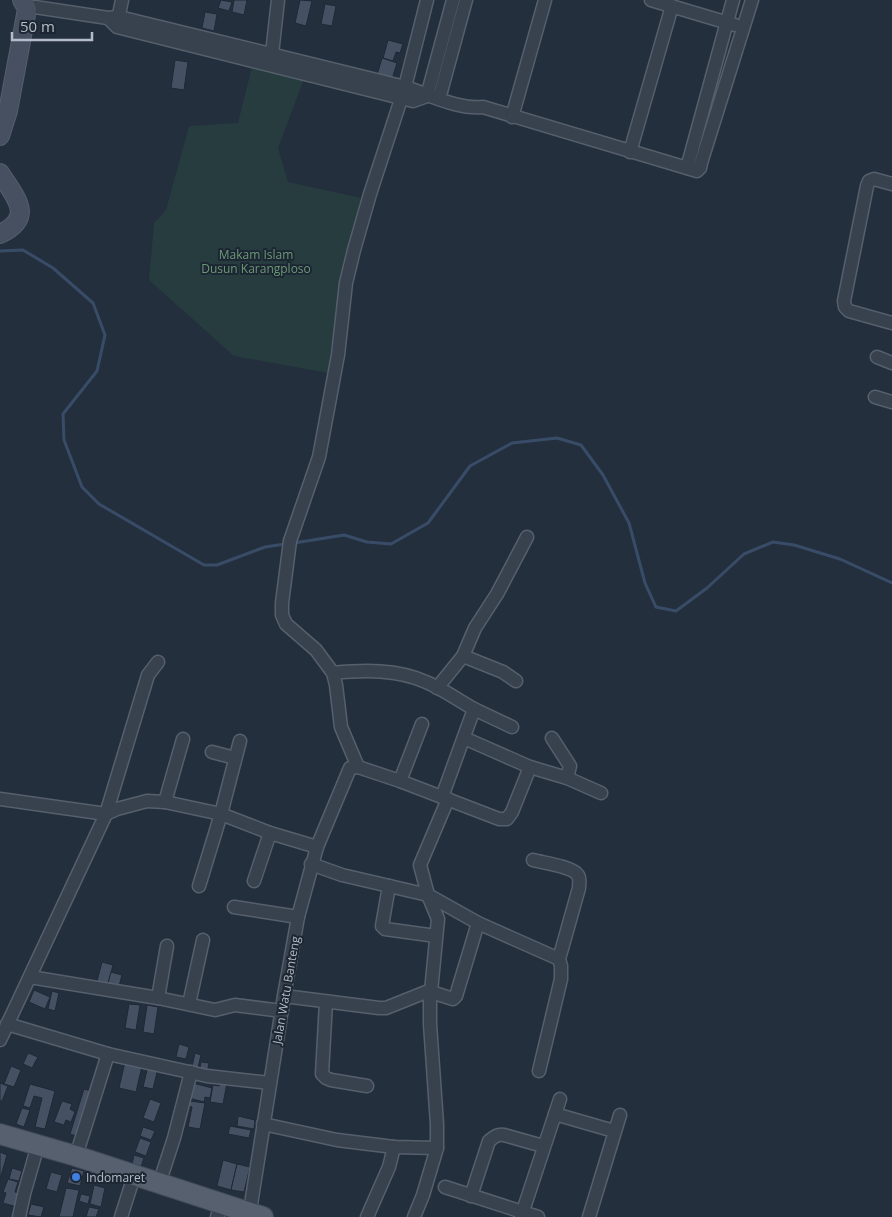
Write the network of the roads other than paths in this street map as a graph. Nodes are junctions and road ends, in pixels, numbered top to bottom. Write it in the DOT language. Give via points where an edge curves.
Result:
graph roads {
  1 [pos="122,0"];
  2 [pos="278,0"];
  3 [pos="427,0"];
  4 [pos="454,0"];
  5 [pos="466,0"];
  6 [pos="545,0"];
  7 [pos="651,0"];
  8 [pos="733,0"];
  9 [pos="752,0"];
  10 [pos="24,5"];
  11 [pos="672,6"];
  12 [pos="115,20"];
  13 [pos="727,22"];
  14 [pos="744,28"];
  15 [pos="272,54"];
  16 [pos="403,92"];
  17 [pos="433,97"];
  18 [pos="512,117"];
  19 [pos="0,136"];
  20 [pos="630,152"];
  21 [pos="687,168"];
  22 [pos="0,173"];
  23 [pos="891,182"];
  24 [pos="0,234"];
  25 [pos="892,323"];
  26 [pos="877,357"];
  27 [pos="892,363"];
  28 [pos="875,397"];
  29 [pos="892,402"];
  30 [pos="527,537"];
  31 [pos="464,656"];
  32 [pos="158,662"];
  33 [pos="333,674"];
  34 [pos="516,681"];
  35 [pos="437,688"];
  36 [pos="474,708"];
  37 [pos="422,724"];
  38 [pos="512,727"];
  39 [pos="464,738"];
  40 [pos="552,738"];
  41 [pos="183,739"];
  42 [pos="240,741"];
  43 [pos="212,752"];
  44 [pos="235,758"];
  45 [pos="530,767"];
  46 [pos="352,770"];
  47 [pos="567,778"];
  48 [pos="400,780"];
  49 [pos="601,793"];
  50 [pos="445,798"];
  51 [pos="0,799"];
  52 [pos="165,802"];
  53 [pos="106,814"];
  54 [pos="221,814"];
  55 [pos="270,833"];
  56 [pos="317,847"];
  57 [pos="533,860"];
  58 [pos="312,864"];
  59 [pos="254,881"];
  60 [pos="200,886"];
  61 [pos="388,886"];
  62 [pos="425,894"];
  63 [pos="234,907"];
  64 [pos="298,917"];
  65 [pos="478,923"];
  66 [pos="434,936"];
  67 [pos="203,940"];
  68 [pos="167,946"];
  69 [pos="559,960"];
  70 [pos="30,977"];
  71 [pos="429,992"];
  72 [pos="284,996"];
  73 [pos="158,998"];
  74 [pos="326,1002"];
  75 [pos="189,1004"];
  76 [pos="282,1011"];
  77 [pos="7,1024"];
  78 [pos="0,1040"];
  79 [pos="108,1054"];
  80 [pos="539,1071"];
  81 [pos="191,1072"];
  82 [pos="270,1083"];
  83 [pos="367,1086"];
  84 [pos="560,1099"];
  85 [pos="556,1114"];
  86 [pos="620,1115"];
  87 [pos="263,1124"];
  88 [pos="614,1132"];
  89 [pos="0,1134"];
  90 [pos="38,1145"];
  91 [pos="543,1146"];
  92 [pos="394,1147"];
  93 [pos="432,1147"];
  94 [pos="76,1156"];
  95 [pos="134,1176"];
  96 [pos="159,1184"];
  97 [pos="445,1188"];
  98 [pos="471,1196"];
  99 [pos="219,1210"];
  100 [pos="521,1214"];
  101 [pos="254,1216"];
  102 [pos="19,1217"];
  103 [pos="121,1217"];
  104 [pos="367,1217"];
  105 [pos="414,1217"];
  106 [pos="538,1217"];
  107 [pos="589,1217"];
  1 -- 12 [label="street"];
  2 -- 15 [label="street"];
  3 -- 16 [label="street"];
  4 -- 17 [label="street"];
  5 -- 17 [label="street"];
  6 -- 18 [label="street"];
  7 -- 11 [label="street"];
  8 -- 13 [label="street"];
  9 -- 14 [label="street"];
  10 -- 12 [label="street"];
  10 -- 19 [label="street" via="8,111"];
  11 -- 13 [label="street"];
  11 -- 20 [label="street"];
  12 -- 15 [label="street"];
  12 -- 16 [label="street"];
  13 -- 14 [label="street"];
  13 -- 21 [label="street"];
  14 -- 21 [label="street" via="700,168 697,171"];
  15 -- 16 [label="street"];
  16 -- 17 [label="street" via="413,101"];
  16 -- 33 [label="street" via="354,250 319,457 287,556 282,602 284,620 316,650"];
  17 -- 18 [label="street"];
  18 -- 20 [label="street"];
  20 -- 21 [label="street"];
  22 -- 24 [label="street" via="21,210 20,218"];
  23 -- 25 [label="street" via="874,179 867,186 844,301 849,311"];
  26 -- 27 [label="street"];
  28 -- 29 [label="street"];
  30 -- 31 [label="street" via="475,628"];
  31 -- 34 [label="street"];
  31 -- 35 [label="street"];
  32 -- 53 [label="street" via="148,675"];
  33 -- 35 [label="street" via="382,671 414,678"];
  33 -- 46 [label="street"];
  35 -- 36 [label="street"];
  36 -- 38 [label="street"];
  36 -- 39 [label="street"];
  37 -- 48 [label="street"];
  39 -- 45 [label="street"];
  39 -- 50 [label="street"];
  40 -- 47 [label="street" via="570,766"];
  41 -- 52 [label="street"];
  42 -- 44 [label="street"];
  43 -- 44 [label="street"];
  44 -- 54 [label="street"];
  45 -- 47 [label="street"];
  45 -- 50 [label="street" via="507,819 499,819"];
  46 -- 48 [label="street"];
  46 -- 56 [label="street, Jalan Watu Banteng"];
  47 -- 49 [label="street"];
  48 -- 50 [label="street"];
  50 -- 62 [label="street" via="420,865"];
  51 -- 53 [label="street"];
  52 -- 53 [label="street" via="147,801"];
  52 -- 54 [label="street"];
  53 -- 70 [label="street"];
  54 -- 55 [label="street"];
  54 -- 60 [label="street"];
  55 -- 56 [label="street"];
  55 -- 59 [label="street"];
  56 -- 58 [label="street, Jalan Watu Banteng"];
  57 -- 69 [label="street" via="570,870 580,878"];
  58 -- 61 [label="street"];
  58 -- 64 [label="street, Jalan Watu Banteng"];
  61 -- 62 [label="street"];
  61 -- 66 [label="street" via="382,926 393,931"];
  62 -- 65 [label="street"];
  62 -- 66 [label="street" via="438,919"];
  63 -- 64 [label="street"];
  64 -- 72 [label="street, Jalan Watu Banteng"];
  65 -- 69 [label="street"];
  65 -- 71 [label="street" via="456,996 449,998"];
  66 -- 71 [label="street"];
  67 -- 75 [label="street"];
  68 -- 73 [label="street"];
  69 -- 80 [label="street" via="561,979"];
  70 -- 73 [label="street"];
  70 -- 77 [label="street"];
  71 -- 74 [label="street" via="386,1008"];
  71 -- 93 [label="street" via="438,1124"];
  72 -- 74 [label="street"];
  72 -- 76 [label="street, Jalan Watu Banteng"];
  73 -- 75 [label="street"];
  74 -- 83 [label="street" via="322,1074 331,1080"];
  75 -- 76 [label="street" via="215,1010 235,1005"];
  76 -- 82 [label="street, Jalan Watu Banteng"];
  77 -- 78 [label="street"];
  77 -- 79 [label="street"];
  79 -- 81 [label="street"];
  79 -- 94 [label="street"];
  81 -- 82 [label="street"];
  81 -- 96 [label="street"];
  82 -- 87 [label="street, Jalan Watu Banteng"];
  84 -- 85 [label="street"];
  85 -- 88 [label="street"];
  85 -- 91 [label="street"];
  86 -- 88 [label="street"];
  87 -- 92 [label="street" via="336,1140"];
  87 -- 101 [label="street, Jalan Watu Banteng"];
  88 -- 107 [label="street"];
  89 -- 90 [label="main road"];
  90 -- 94 [label="main road"];
  90 -- 102 [label="street"];
  91 -- 98 [label="street" via="499,1134 488,1141"];
  91 -- 100 [label="street"];
  92 -- 93 [label="street"];
  92 -- 104 [label="street" via="389,1167"];
  93 -- 105 [label="street" via="423,1195"];
  94 -- 95 [label="main road"];
  95 -- 96 [label="main road"];
  95 -- 103 [label="street"];
  96 -- 99 [label="main road"];
  97 -- 98 [label="street"];
  98 -- 100 [label="street"];
  99 -- 101 [label="main road"];
  100 -- 106 [label="street"];
}
